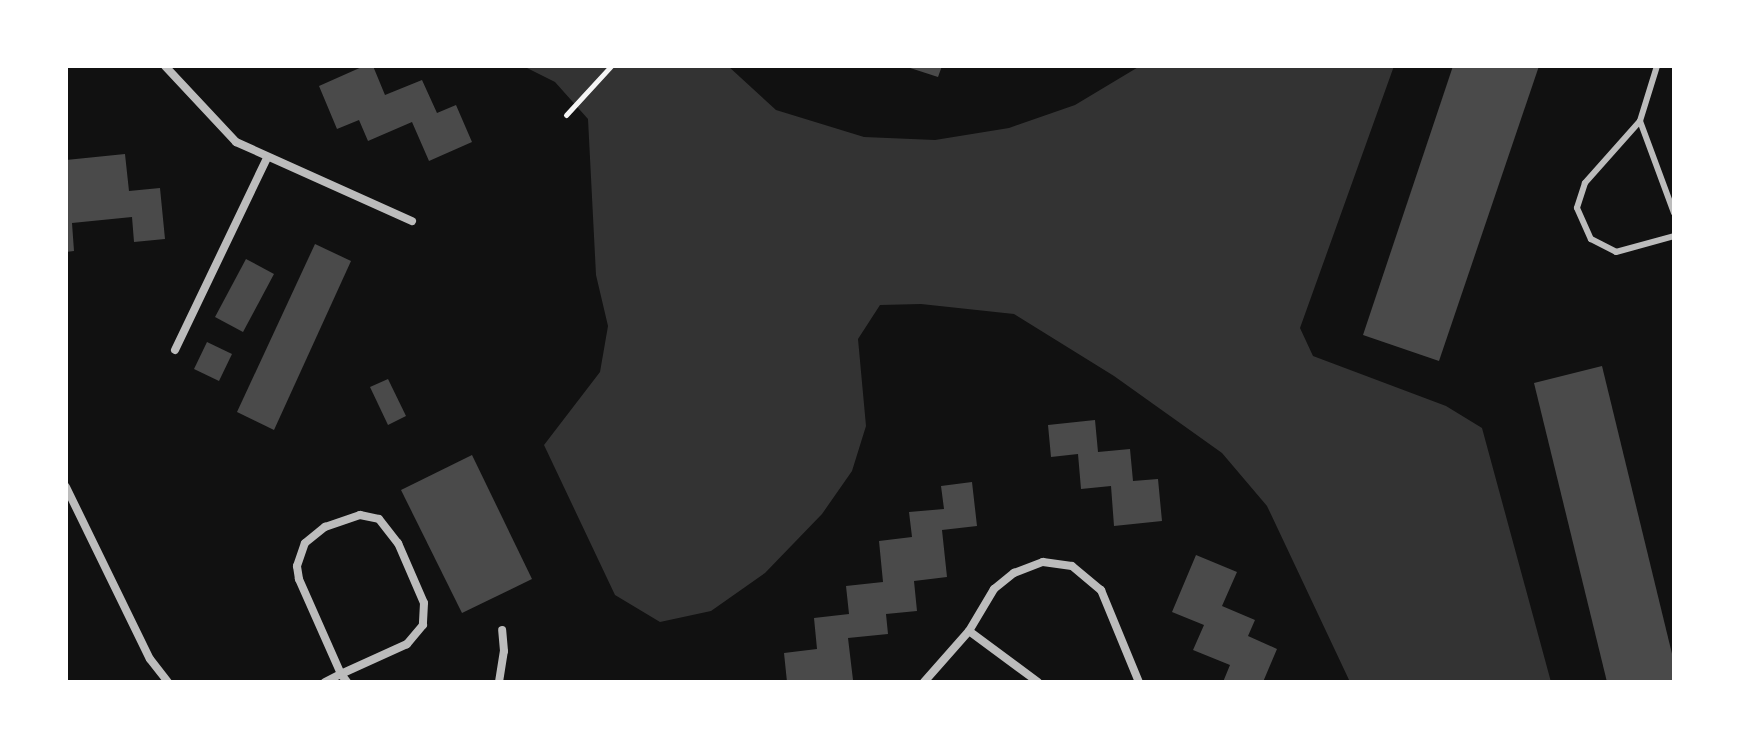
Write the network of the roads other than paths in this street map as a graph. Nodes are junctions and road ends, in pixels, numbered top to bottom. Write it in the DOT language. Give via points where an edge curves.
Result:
graph roads {
  1 [pos="165,66"];
  2 [pos="1657,66"];
  3 [pos="1640,121"];
  4 [pos="267,158"];
  5 [pos="1674,213"];
  6 [pos="412,221"];
  7 [pos="1674,236"];
  8 [pos="175,350"];
  9 [pos="66,487"];
  10 [pos="502,630"];
  11 [pos="969,631"];
  12 [pos="344,678"];
  13 [pos="168,682"];
  14 [pos="325,682"];
  15 [pos="499,682"];
  16 [pos="924,682"];
  17 [pos="1038,682"];
  18 [pos="1139,682"];
  1 -- 4 [label="street" via="236,142"];
  2 -- 3 [label="lane"];
  3 -- 5 [label="lane"];
  3 -- 7 [label="lane" via="1585,183 1577,208 1591,239 1616,252"];
  4 -- 6 [label="street"];
  4 -- 8 [label="street"];
  9 -- 13 [label="street" via="150,659"];
  10 -- 15 [label="street"];
  11 -- 16 [label="street"];
  11 -- 17 [label="street"];
  11 -- 18 [label="street" via="994,589 1014,573 1043,562 1072,566 1101,590"];
  12 -- 12 [label="street" via="407,644 423,625 424,603 398,543 379,519 360,515 325,527 305,543 297,566"];
  12 -- 14 [label="street"];
}
